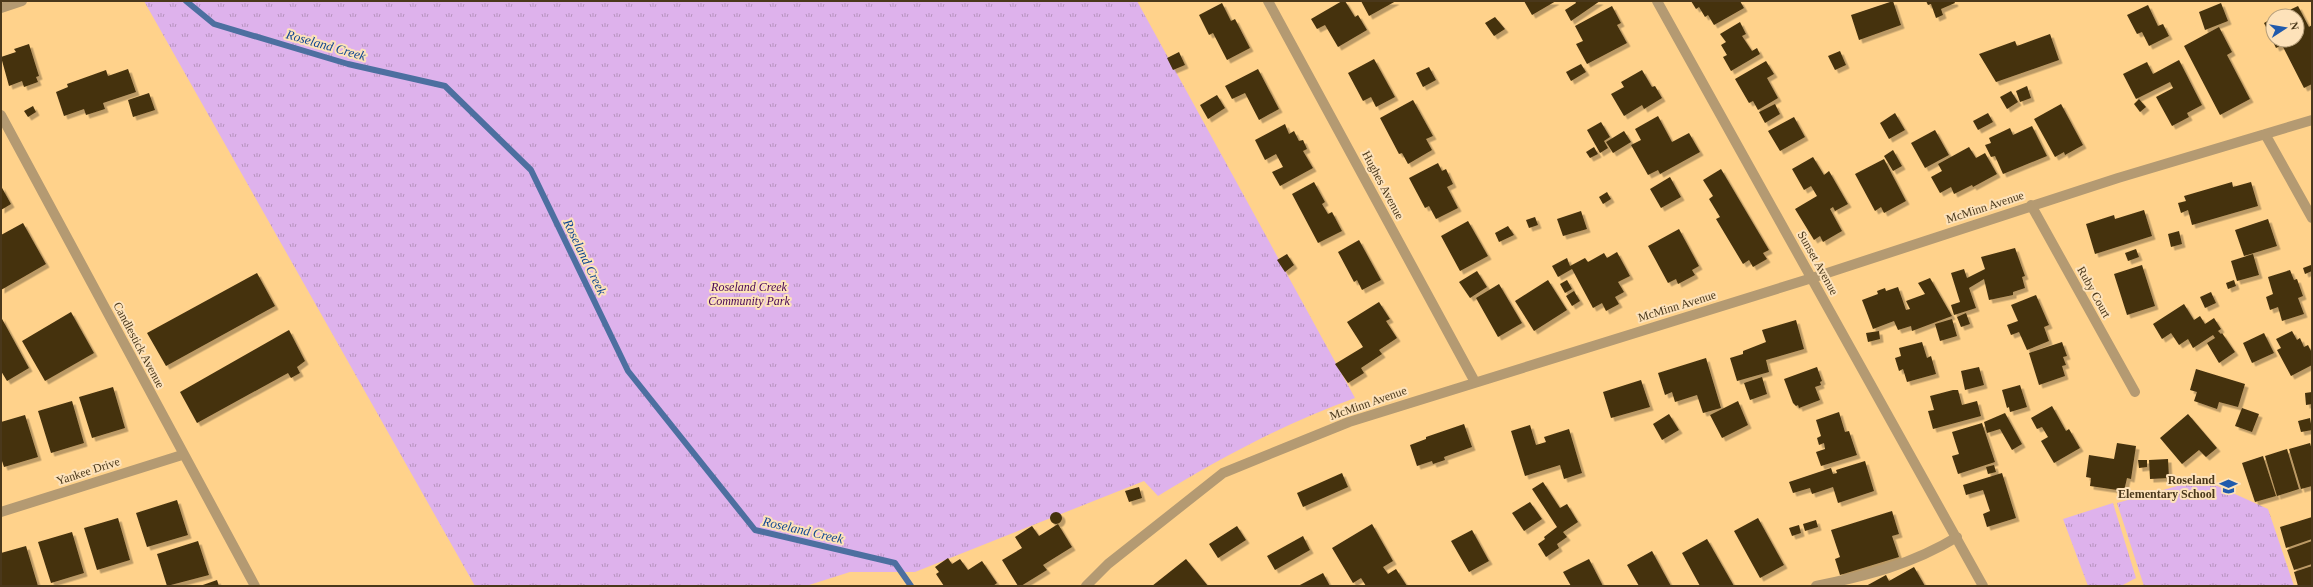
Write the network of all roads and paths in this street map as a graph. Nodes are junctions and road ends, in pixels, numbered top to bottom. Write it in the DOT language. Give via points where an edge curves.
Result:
graph roads {
  1 [pos="22,1"];
  2 [pos="1268,1"];
  3 [pos="1657,1"];
  4 [pos="1,8"];
  5 [pos="1,115"];
  6 [pos="2312,120"];
  7 [pos="2265,134"];
  8 [pos="2031,205"];
  9 [pos="2312,218"];
  10 [pos="1812,278"];
  11 [pos="1475,382"];
  12 [pos="2135,392"];
  13 [pos="182,455"];
  14 [pos="1,512"];
  15 [pos="1957,537"];
  16 [pos="255,586"];
  17 [pos="1086,586"];
  18 [pos="1816,586"];
  19 [pos="1983,586"];
  1 -- 4 [label="street"];
  2 -- 11 [label="street, Hughes Avenue"];
  3 -- 10 [label="street, Sunset Avenue"];
  5 -- 13 [label="street, Candlestick Avenue"];
  6 -- 7 [label="street, McMinn Avenue"];
  7 -- 8 [label="street, McMinn Avenue"];
  7 -- 9 [label="street"];
  8 -- 10 [label="street, McMinn Avenue"];
  8 -- 12 [label="street, Ruby Court"];
  10 -- 11 [label="street, McMinn Avenue"];
  10 -- 15 [label="street, Sunset Avenue"];
  11 -- 17 [label="street, McMinn Avenue" via="1348,422 1223,473 1108,564"];
  13 -- 14 [label="street, Yankee Drive"];
  13 -- 16 [label="street, Candlestick Avenue"];
  15 -- 18 [label="street" via="1936,550 1905,563 1868,575"];
  15 -- 19 [label="street, Sunset Avenue"];
}
